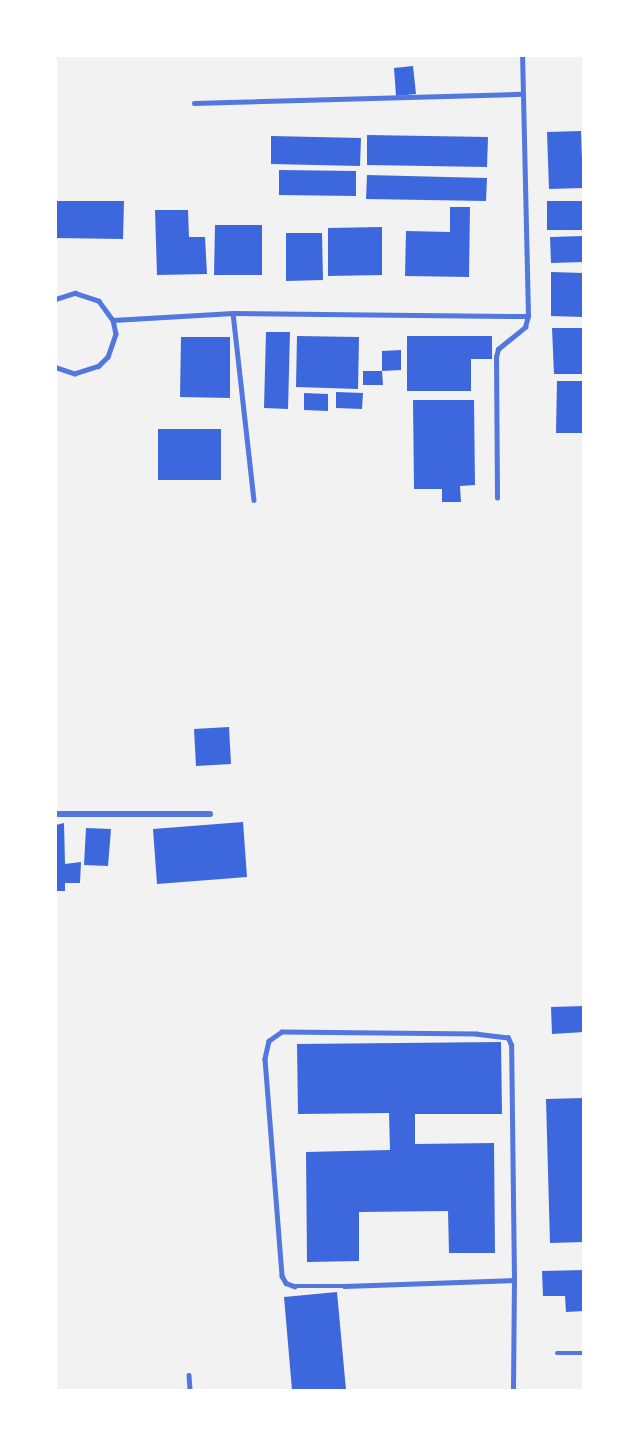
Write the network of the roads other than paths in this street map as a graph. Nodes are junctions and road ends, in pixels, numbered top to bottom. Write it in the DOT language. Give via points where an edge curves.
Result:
graph roads {
  1 [pos="522,56"];
  2 [pos="522,94"];
  3 [pos="194,103"];
  4 [pos="56,299"];
  5 [pos="234,313"];
  6 [pos="528,316"];
  7 [pos="113,320"];
  8 [pos="56,368"];
  9 [pos="497,498"];
  10 [pos="254,500"];
  11 [pos="56,814"];
  12 [pos="210,814"];
  13 [pos="514,1281"];
  14 [pos="557,1353"];
  15 [pos="584,1353"];
  16 [pos="189,1375"];
  17 [pos="190,1390"];
  18 [pos="513,1390"];
  1 -- 2 [label="lane"];
  2 -- 3 [label="lane"];
  2 -- 6 [label="lane"];
  4 -- 7 [label="lane" via="75,293 88,295 99,301"];
  5 -- 6 [label="lane"];
  5 -- 7 [label="lane"];
  5 -- 10 [label="lane"];
  6 -- 9 [label="lane" via="525,327 498,349 496,357"];
  7 -- 8 [label="lane" via="113,346 99,366 75,374"];
  11 -- 12 [label="street"];
  13 -- 13 [label="lane" via="508,1038 282,1032 269,1041 266,1071 282,1276 286,1283 344,1286"];
  13 -- 18 [label="lane"];
  14 -- 15 [label="lane"];
  16 -- 17 [label="lane"];
}
